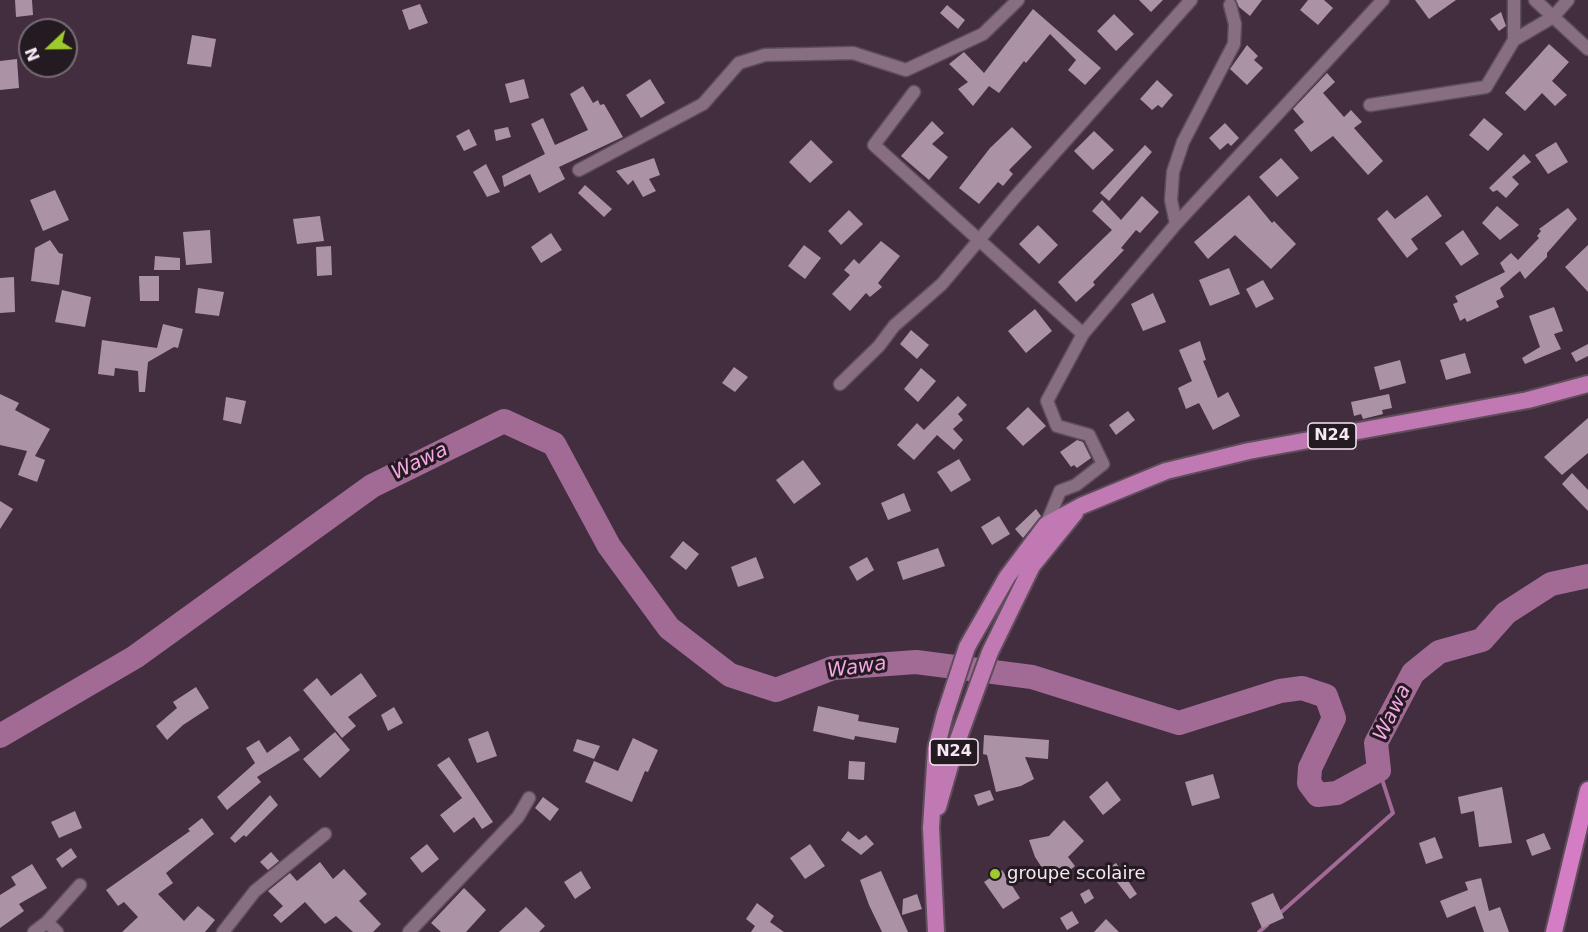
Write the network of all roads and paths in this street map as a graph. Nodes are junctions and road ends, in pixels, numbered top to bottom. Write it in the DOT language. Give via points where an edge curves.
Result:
graph roads {
  1 [pos="1018,0"];
  2 [pos="1191,0"];
  3 [pos="1383,0"];
  4 [pos="1514,0"];
  5 [pos="1535,0"];
  6 [pos="1568,0"];
  7 [pos="1230,4"];
  8 [pos="1553,17"];
  9 [pos="1514,40"];
  10 [pos="1588,49"];
  11 [pos="915,92"];
  12 [pos="1370,105"];
  13 [pos="579,170"];
  14 [pos="1176,224"];
  15 [pos="980,242"];
  16 [pos="1083,334"];
  17 [pos="840,384"];
  18 [pos="1588,384"];
  19 [pos="1081,506"];
  20 [pos="1046,525"];
  21 [pos="1588,790"];
  22 [pos="530,798"];
  23 [pos="931,828"];
  24 [pos="325,834"];
  25 [pos="80,885"];
  26 [pos="47,922"];
  27 [pos="34,932"];
  28 [pos="57,932"];
  29 [pos="223,932"];
  30 [pos="409,932"];
  31 [pos="936,932"];
  32 [pos="1554,932"];
  1 -- 13 [label="street" via="983,34 906,70 853,53 765,55 739,63 703,104"];
  2 -- 15 [label="street" via="1016,196"];
  3 -- 14 [label="street"];
  4 -- 9 [label="street"];
  5 -- 8 [label="street"];
  6 -- 8 [label="street"];
  7 -- 14 [label="street" via="1234,44 1183,142 1173,172 1171,200"];
  8 -- 9 [label="street"];
  8 -- 10 [label="street"];
  9 -- 12 [label="street" via="1486,87"];
  11 -- 15 [label="street" via="874,145"];
  14 -- 16 [label="street"];
  15 -- 16 [label="street"];
  15 -- 17 [label="street"];
  16 -- 20 [label="street" via="1047,401 1057,426 1089,435 1103,464 1076,485 1060,491"];
  18 -- 19 [label="main road, N24" via="1528,400 1249,451 1166,471"];
  19 -- 20 [label="main road, N24"];
  19 -- 23 [label="main road, N24" via="1032,566 990,652"];
  20 -- 23 [label="main road, N24" via="1007,577 967,647 936,749"];
  21 -- 32 [label="highway"];
  22 -- 30 [label="street" via="518,817"];
  23 -- 31 [label="main road, N24"];
  24 -- 29 [label="street" via="255,891"];
  25 -- 26 [label="street"];
  26 -- 27 [label="street"];
  26 -- 28 [label="street"];
}
